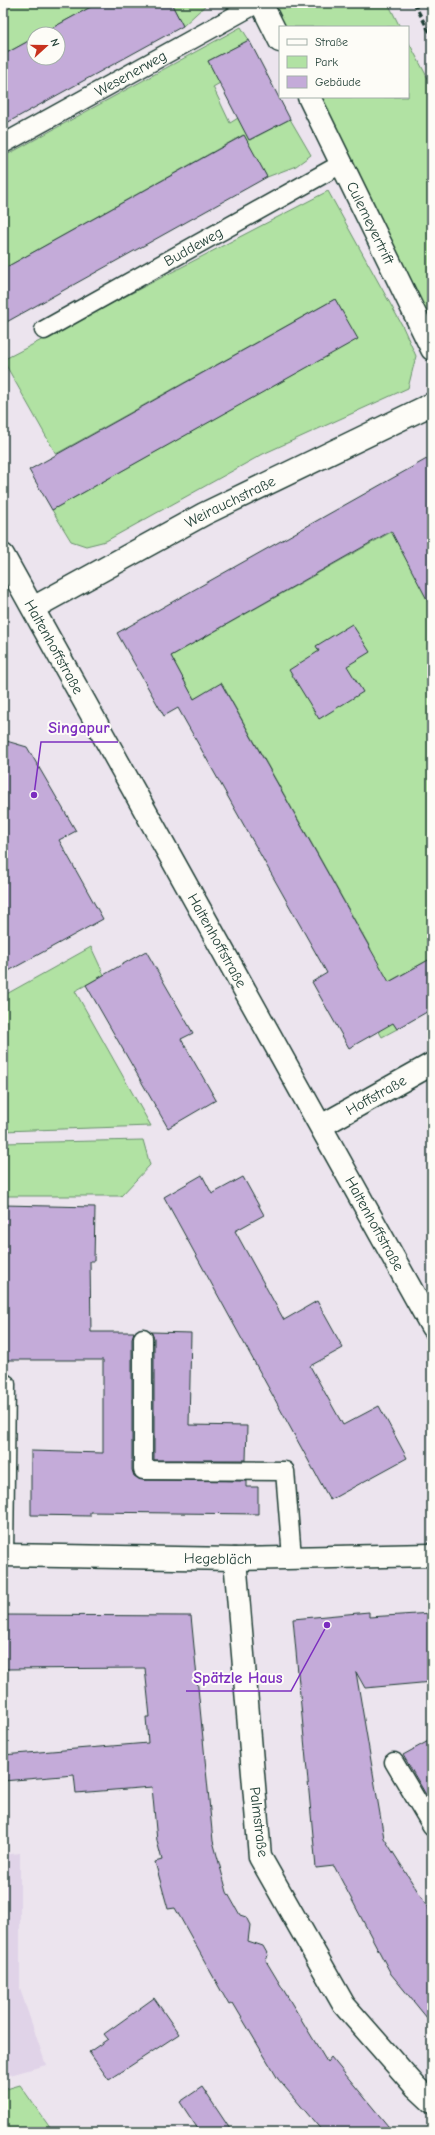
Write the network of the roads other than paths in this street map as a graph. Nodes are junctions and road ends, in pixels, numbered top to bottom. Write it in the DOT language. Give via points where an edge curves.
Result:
graph roads {
  1 [pos="259,3"];
  2 [pos="279,39"];
  3 [pos="310,98"];
  4 [pos="3,144"];
  5 [pos="343,163"];
  6 [pos="44,330"];
  7 [pos="432,349"];
  8 [pos="432,404"];
  9 [pos="3,555"];
  10 [pos="33,608"];
  11 [pos="432,1064"];
  12 [pos="321,1126"];
  13 [pos="432,1327"];
  14 [pos="143,1338"];
  15 [pos="6,1384"];
  16 [pos="4,1555"];
  17 [pos="432,1555"];
  18 [pos="292,1557"];
  19 [pos="235,1559"];
  20 [pos="394,1762"];
  21 [pos="432,1826"];
  22 [pos="432,2102"];
  1 -- 2 [label="street"];
  1 -- 4 [label="lane, Wesenerweg"];
  3 -- 5 [label="street, Culemeyertrift"];
  5 -- 6 [label="lane, Buddeweg"];
  5 -- 7 [label="street, Culemeyertrift"];
  8 -- 10 [label="street, Weirauchstraße" via="204,514"];
  9 -- 10 [label="street, Haltenhoffstraße"];
  10 -- 12 [label="street, Haltenhoffstraße"];
  11 -- 12 [label="street, Hoffstraße"];
  12 -- 13 [label="street, Haltenhoffstraße"];
  14 -- 18 [label="lane" via="143,1470 285,1471"];
  15 -- 16 [label="lane"];
  16 -- 19 [label="street, Hegebläch"];
  17 -- 18 [label="street, Hegebläch"];
  18 -- 19 [label="street, Hegebläch"];
  19 -- 22 [label="street, Palmstraße" via="260,1857 344,2005"];
  20 -- 21 [label="lane"];
}
